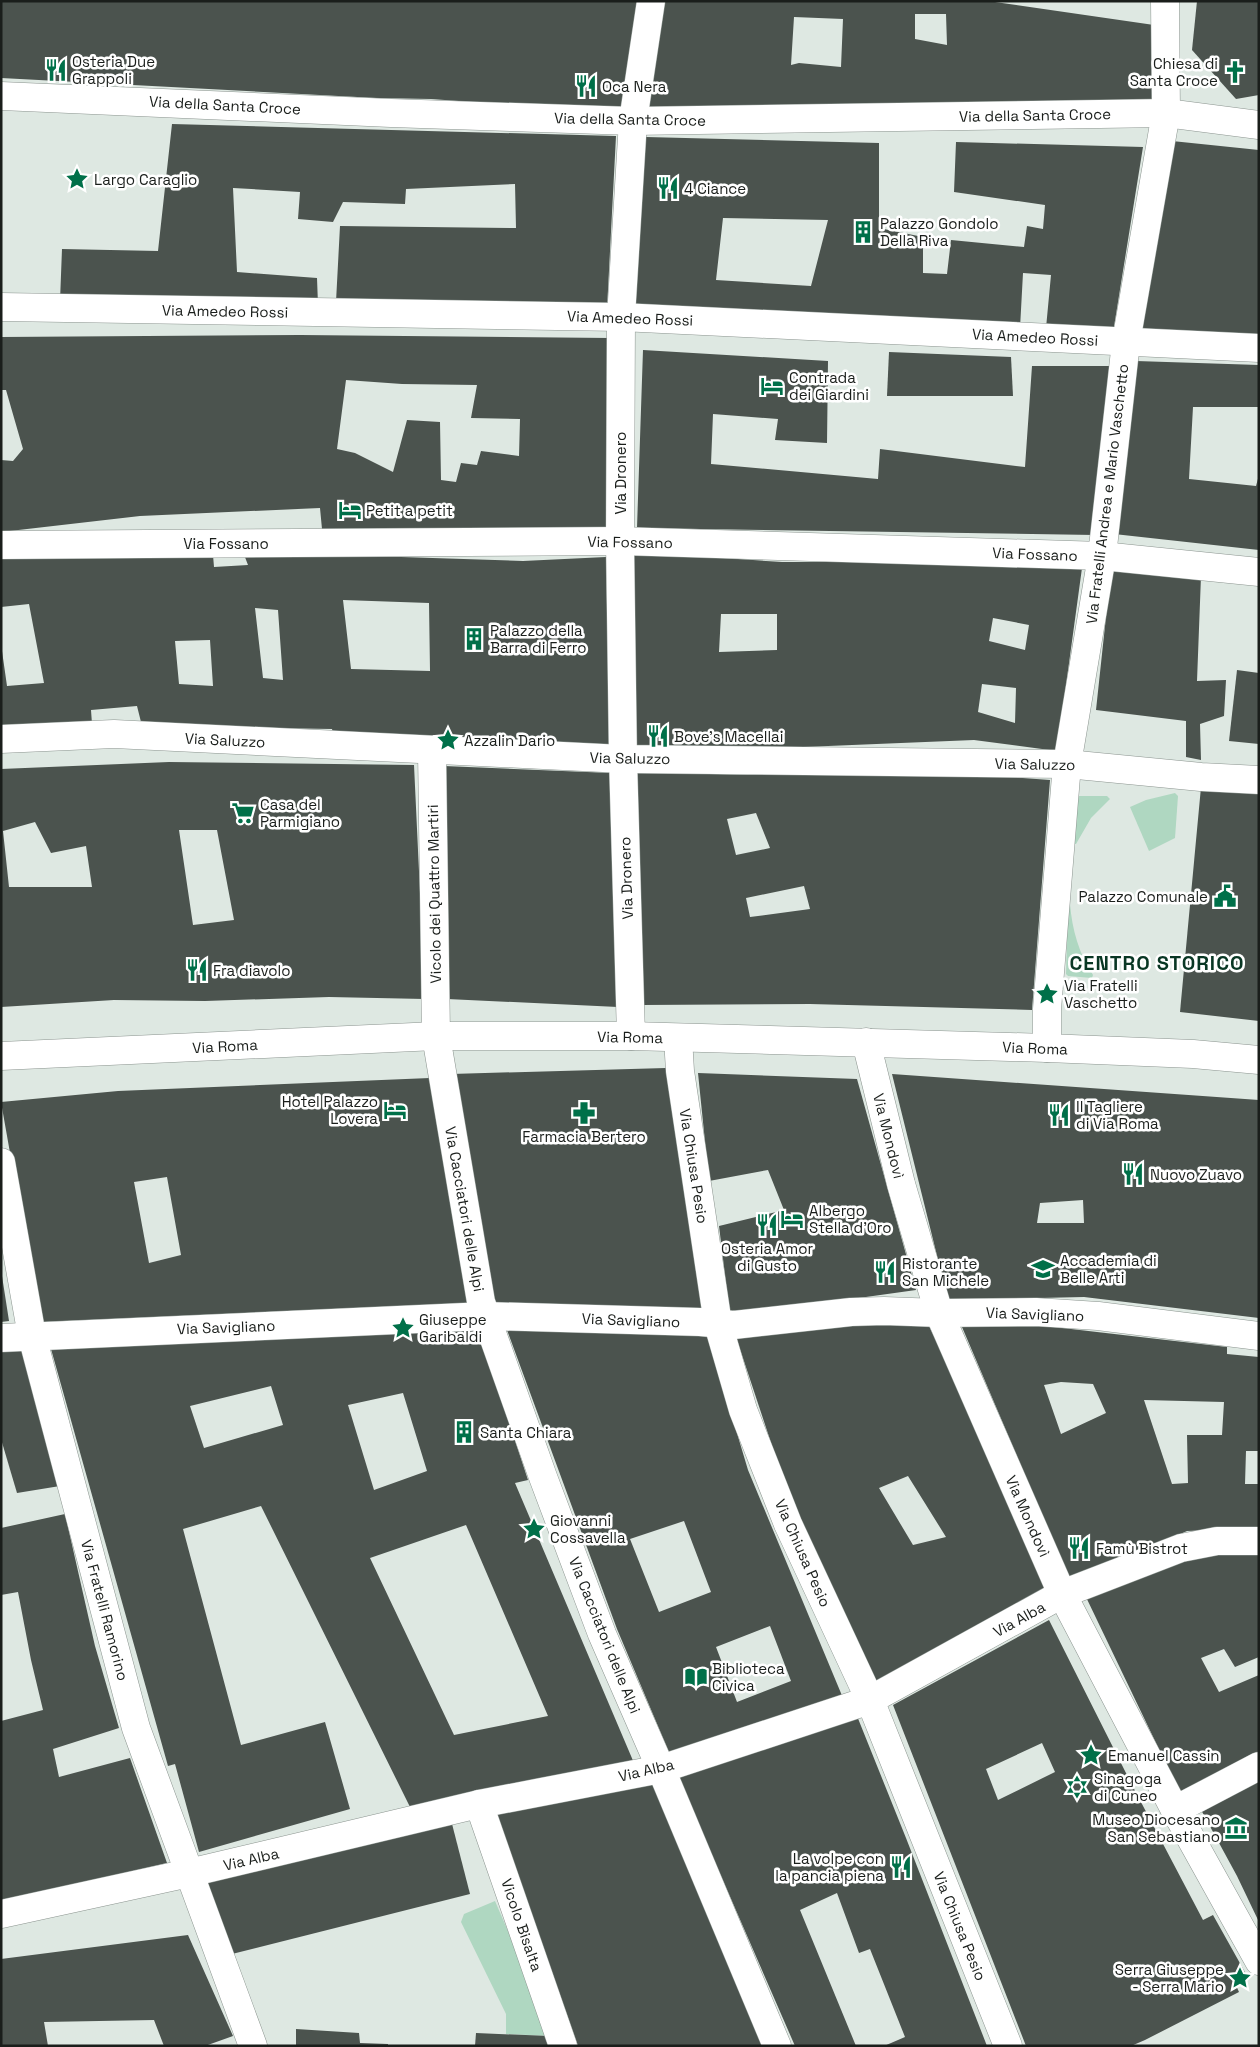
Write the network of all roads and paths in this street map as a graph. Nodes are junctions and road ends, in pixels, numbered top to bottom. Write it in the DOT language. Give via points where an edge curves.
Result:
graph roads {
  1 [pos="651,1"];
  2 [pos="1165,1"];
  3 [pos="1,96"];
  4 [pos="1166,113"];
  5 [pos="633,120"];
  6 [pos="1259,125"];
  7 [pos="1,307"];
  8 [pos="621,317"];
  9 [pos="1126,342"];
  10 [pos="1259,348"];
  11 [pos="620,541"];
  12 [pos="1,545"];
  13 [pos="1102,556"];
  14 [pos="1259,572"];
  15 [pos="1,739"];
  16 [pos="432,751"];
  17 [pos="623,759"];
  18 [pos="1067,764"];
  19 [pos="1259,780"];
  20 [pos="436,1036"];
  21 [pos="631,1036"];
  22 [pos="678,1038"];
  23 [pos="866,1042"];
  24 [pos="1047,1048"];
  25 [pos="1,1056"];
  26 [pos="1259,1060"];
  27 [pos="1,1162"];
  28 [pos="939,1313"];
  29 [pos="486,1316"];
  30 [pos="718,1324"];
  31 [pos="32,1336"];
  32 [pos="1259,1336"];
  33 [pos="1,1338"];
  34 [pos="1259,1541"];
  35 [pos="1062,1594"];
  36 [pos="870,1700"];
  37 [pos="1259,1766"];
  38 [pos="661,1769"];
  39 [pos="479,1804"];
  40 [pos="1185,1804"];
  41 [pos="189,1873"];
  42 [pos="1,1914"];
  43 [pos="1259,1961"];
  44 [pos="253,2046"];
  45 [pos="563,2046"];
  46 [pos="777,2046"];
  47 [pos="1008,2046"];
  1 -- 5 [label="street, Via Dronero"];
  2 -- 4 [label="street, Via Fratelli Andrea e Mario Vaschetto"];
  3 -- 5 [label="street, Via della Santa Croce"];
  4 -- 5 [label="street, Via della Santa Croce"];
  4 -- 6 [label="street, Via della Santa Croce"];
  4 -- 9 [label="street, Via Fratelli Andrea e Mario Vaschetto"];
  5 -- 8 [label="street, Via Dronero"];
  7 -- 8 [label="street, Via Amedeo Rossi"];
  8 -- 9 [label="street, Via Amedeo Rossi"];
  8 -- 11 [label="street, Via Dronero"];
  9 -- 10 [label="street, Via Amedeo Rossi"];
  9 -- 13 [label="street, Via Fratelli Andrea e Mario Vaschetto"];
  11 -- 12 [label="street, Via Fossano"];
  11 -- 13 [label="street, Via Fossano"];
  11 -- 17 [label="street, Via Dronero"];
  13 -- 14 [label="street, Via Fossano"];
  13 -- 18 [label="street, Via Fratelli Andrea e Mario Vaschetto"];
  15 -- 16 [label="street, Via Saluzzo" via="114,734"];
  16 -- 17 [label="street, Via Saluzzo"];
  16 -- 20 [label="street, Vicolo dei Quattro Martiri"];
  17 -- 18 [label="street, Via Saluzzo"];
  17 -- 21 [label="street, Via Dronero"];
  18 -- 19 [label="street, Via Saluzzo"];
  18 -- 24 [label="street, Via Fratelli Andrea e Mario Vaschetto" via="1047,1009"];
  20 -- 21 [label="street, Via Roma"];
  20 -- 25 [label="street, Via Roma"];
  20 -- 29 [label="street, Via Cacciatori delle Alpi"];
  21 -- 22 [label="street, Via Roma"];
  22 -- 23 [label="street, Via Roma"];
  22 -- 30 [label="street, Via Chiusa Pesio" via="680,1071"];
  23 -- 24 [label="street, Via Roma"];
  23 -- 28 [label="street, Via Mondovì" via="901,1184"];
  24 -- 26 [label="street, Via Roma"];
  27 -- 31 [label="street, Via Fratelli Ramorino"];
  28 -- 30 [label="street, Via Savigliano" via="851,1312"];
  28 -- 32 [label="street, Via Savigliano" via="1036,1312 1098,1316"];
  28 -- 35 [label="street, Via Mondovì"];
  29 -- 30 [label="street, Via Savigliano"];
  29 -- 31 [label="street, Via Savigliano"];
  29 -- 38 [label="street, Via Cacciatori delle Alpi" via="602,1634"];
  30 -- 36 [label="street, Via Chiusa Pesio" via="743,1410 788,1524"];
  31 -- 33 [label="street, Via Savigliano"];
  31 -- 41 [label="street, Via Fratelli Ramorino" via="136,1728"];
  34 -- 35 [label="street, Via Alba" via="1217,1541 1181,1548"];
  35 -- 36 [label="street, Via Alba"];
  35 -- 40 [label="street, Via Mondovì"];
  36 -- 38 [label="street, Via Alba"];
  36 -- 47 [label="street, Via Chiusa Pesio"];
  37 -- 40 [label="street"];
  38 -- 39 [label="street, Via Alba"];
  38 -- 46 [label="street, Via Cacciatori delle Alpi"];
  39 -- 41 [label="street, Via Alba"];
  39 -- 45 [label="street, Vicolo Bisalta"];
  40 -- 43 [label="street, Via Mondovì"];
  41 -- 42 [label="street, Via Alba"];
  41 -- 44 [label="street, Via Fratelli Ramorino"];
}
